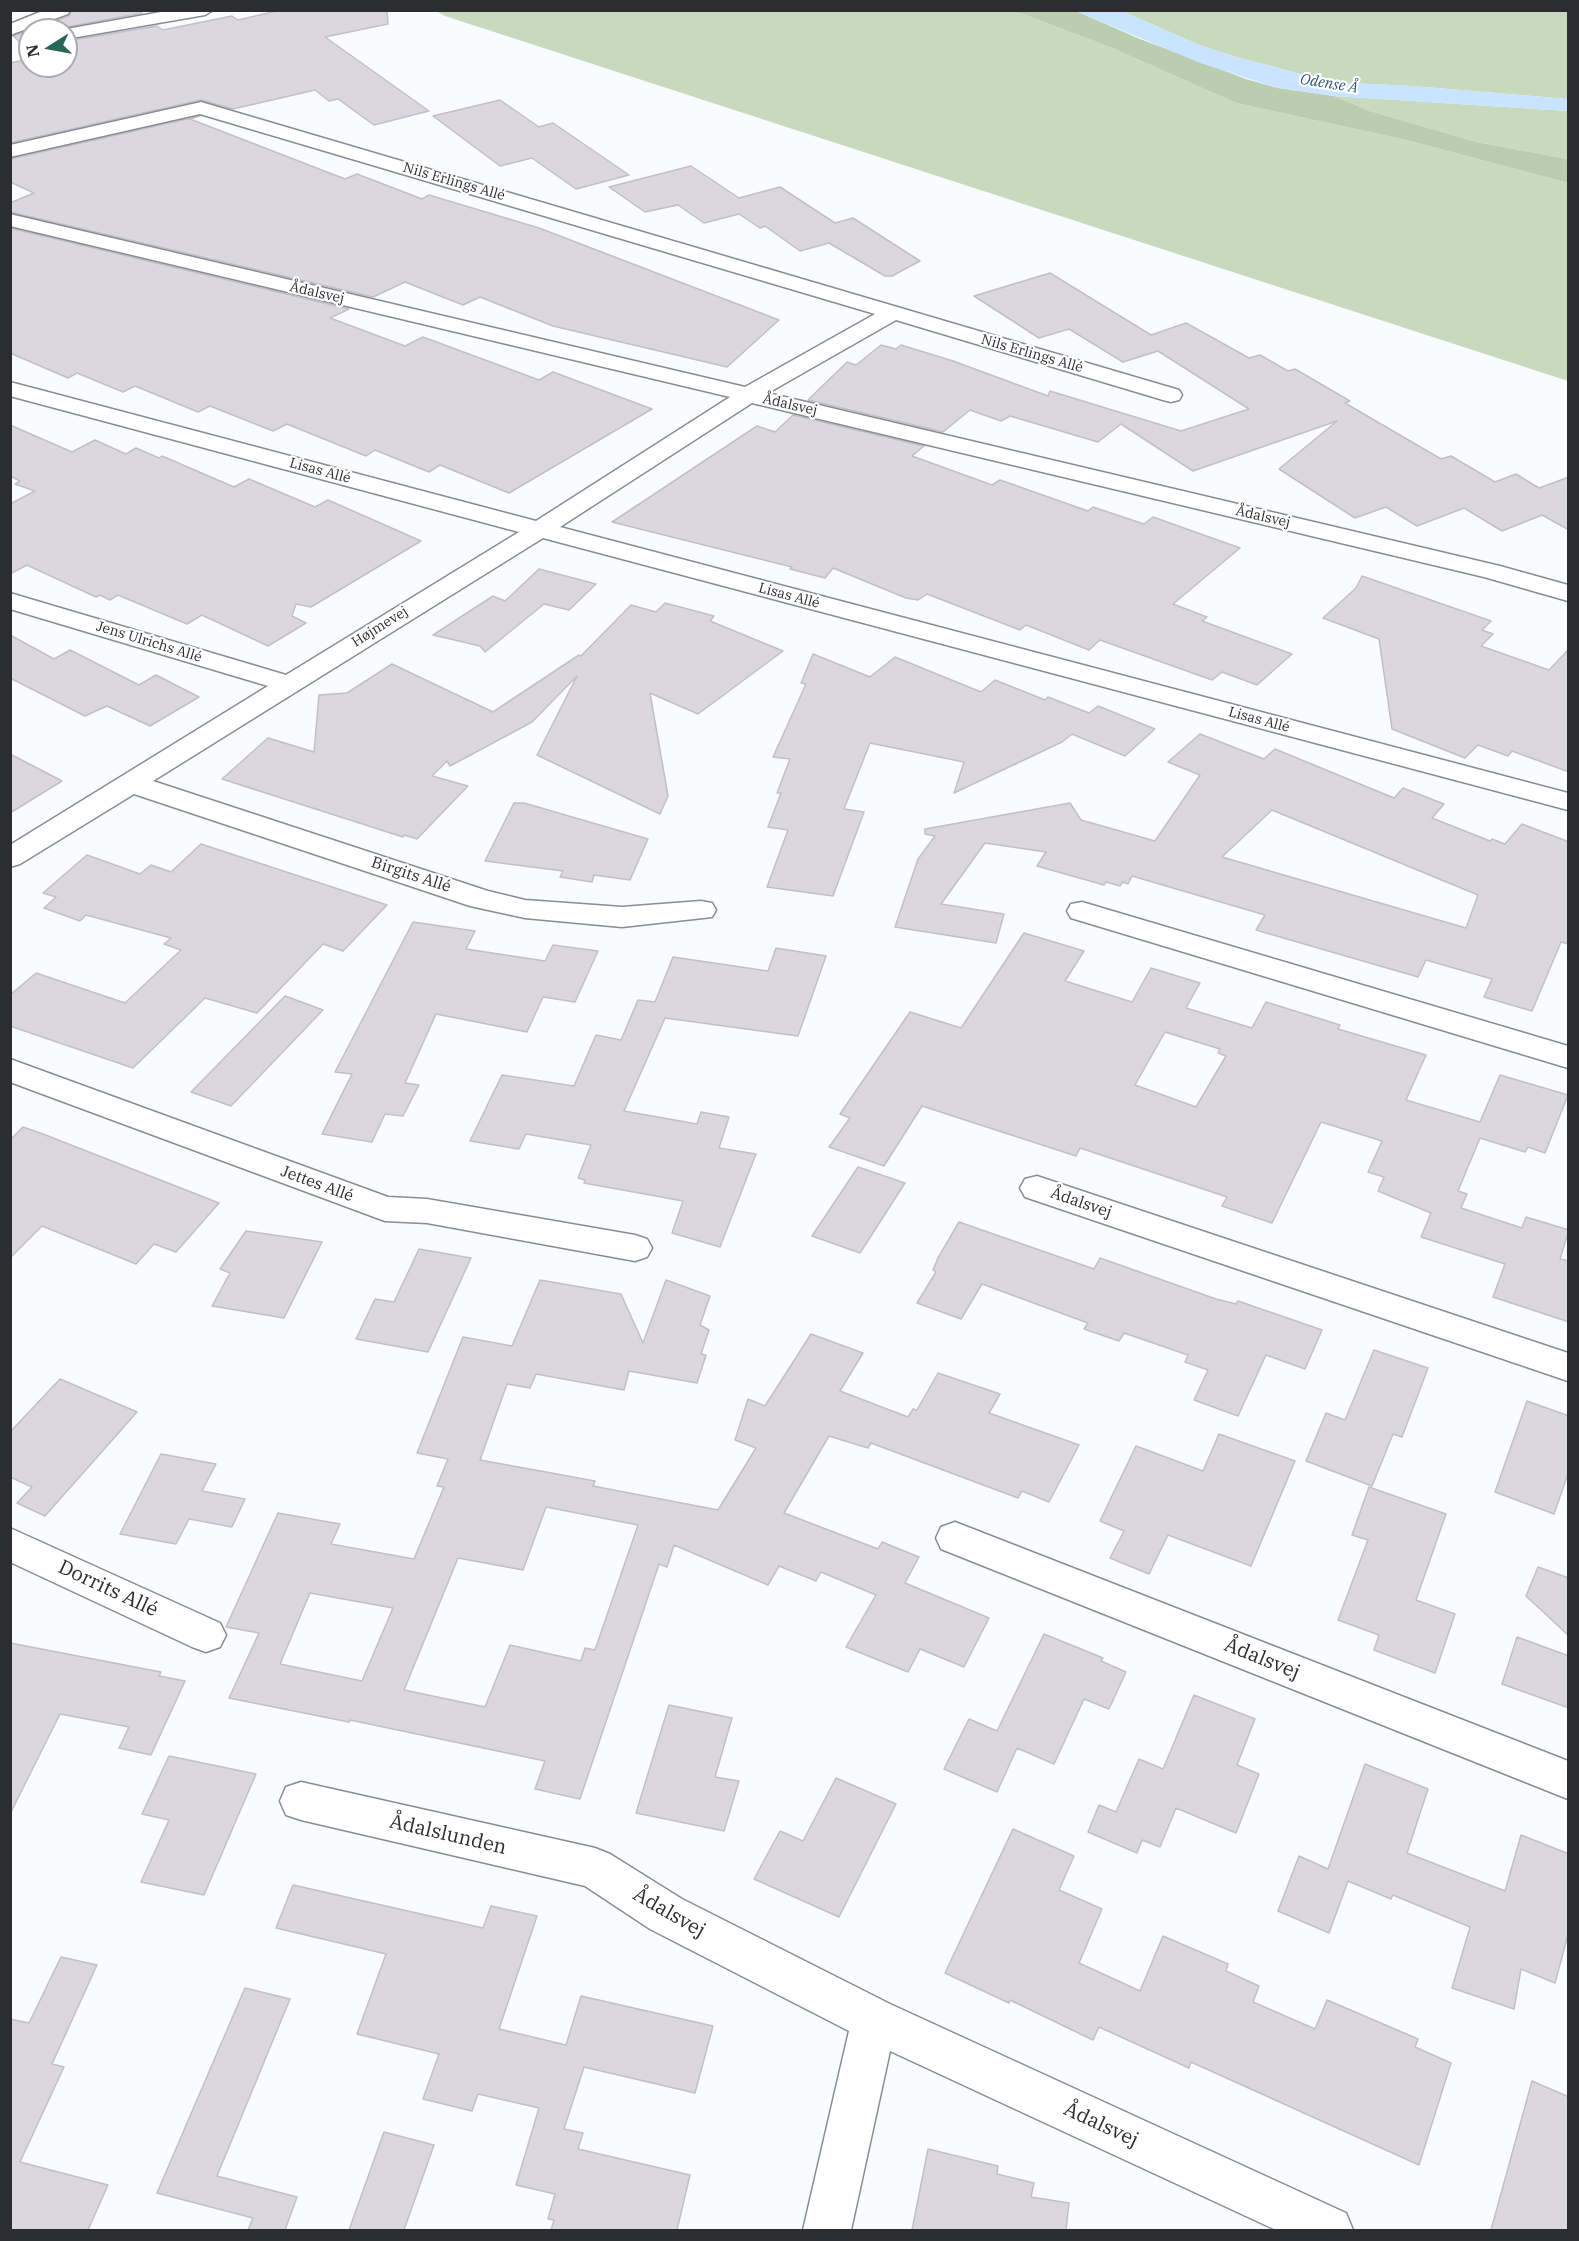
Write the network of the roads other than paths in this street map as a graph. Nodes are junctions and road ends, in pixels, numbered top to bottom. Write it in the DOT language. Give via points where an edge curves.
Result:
graph roads {
  1 [pos="62,10"];
  2 [pos="205,10"];
  3 [pos="10,30"];
  4 [pos="78,32"];
  5 [pos="10,151"];
  6 [pos="10,220"];
  7 [pos="893,313"];
  8 [pos="10,389"];
  9 [pos="1171,395"];
  10 [pos="749,396"];
  11 [pos="539,530"];
  12 [pos="1569,592"];
  13 [pos="10,601"];
  14 [pos="288,684"];
  15 [pos="130,783"];
  16 [pos="1569,802"];
  17 [pos="10,858"];
  18 [pos="701,910"];
  19 [pos="1082,911"];
  20 [pos="1569,1057"];
  21 [pos="10,1070"];
  22 [pos="1037,1188"];
  23 [pos="635,1248"];
  24 [pos="1569,1367"];
  25 [pos="955,1538"];
  26 [pos="10,1544"];
  27 [pos="206,1635"];
  28 [pos="1569,1779"];
  29 [pos="301,1801"];
  30 [pos="595,1868"];
  31 [pos="873,2020"];
  32 [pos="827,2230"];
  33 [pos="1329,2230"];
  1 -- 3 [label="street"];
  2 -- 4 [label="street"];
  5 -- 7 [label="street, Nils Erlings Allé" via="201,108"];
  6 -- 10 [label="street, Ådalsvej"];
  7 -- 9 [label="street, Nils Erlings Allé"];
  7 -- 10 [label="street" via="807,359"];
  8 -- 11 [label="street, Lisas Allé"];
  10 -- 11 [label="street, Højmevej"];
  10 -- 12 [label="street, Ådalsvej"];
  11 -- 14 [label="street, Højmevej"];
  11 -- 16 [label="street, Lisas Allé"];
  13 -- 14 [label="street, Jens Ulrichs Allé"];
  14 -- 15 [label="street, Højmevej"];
  15 -- 17 [label="street, Højmevej"];
  15 -- 18 [label="street, Birgits Allé" via="481,899 525,909 622,917"];
  19 -- 20 [label="street"];
  21 -- 23 [label="street, Jettes Allé" via="385,1209 427,1211"];
  22 -- 24 [label="street, Ådalsvej"];
  25 -- 28 [label="street, Ådalsvej"];
  26 -- 27 [label="street, Dorrits Allé"];
  29 -- 30 [label="street, Ådalslunden"];
  30 -- 31 [label="street, Ådalsvej" via="666,1914"];
  31 -- 32 [label="street"];
  31 -- 33 [label="street, Ådalsvej"];
}
